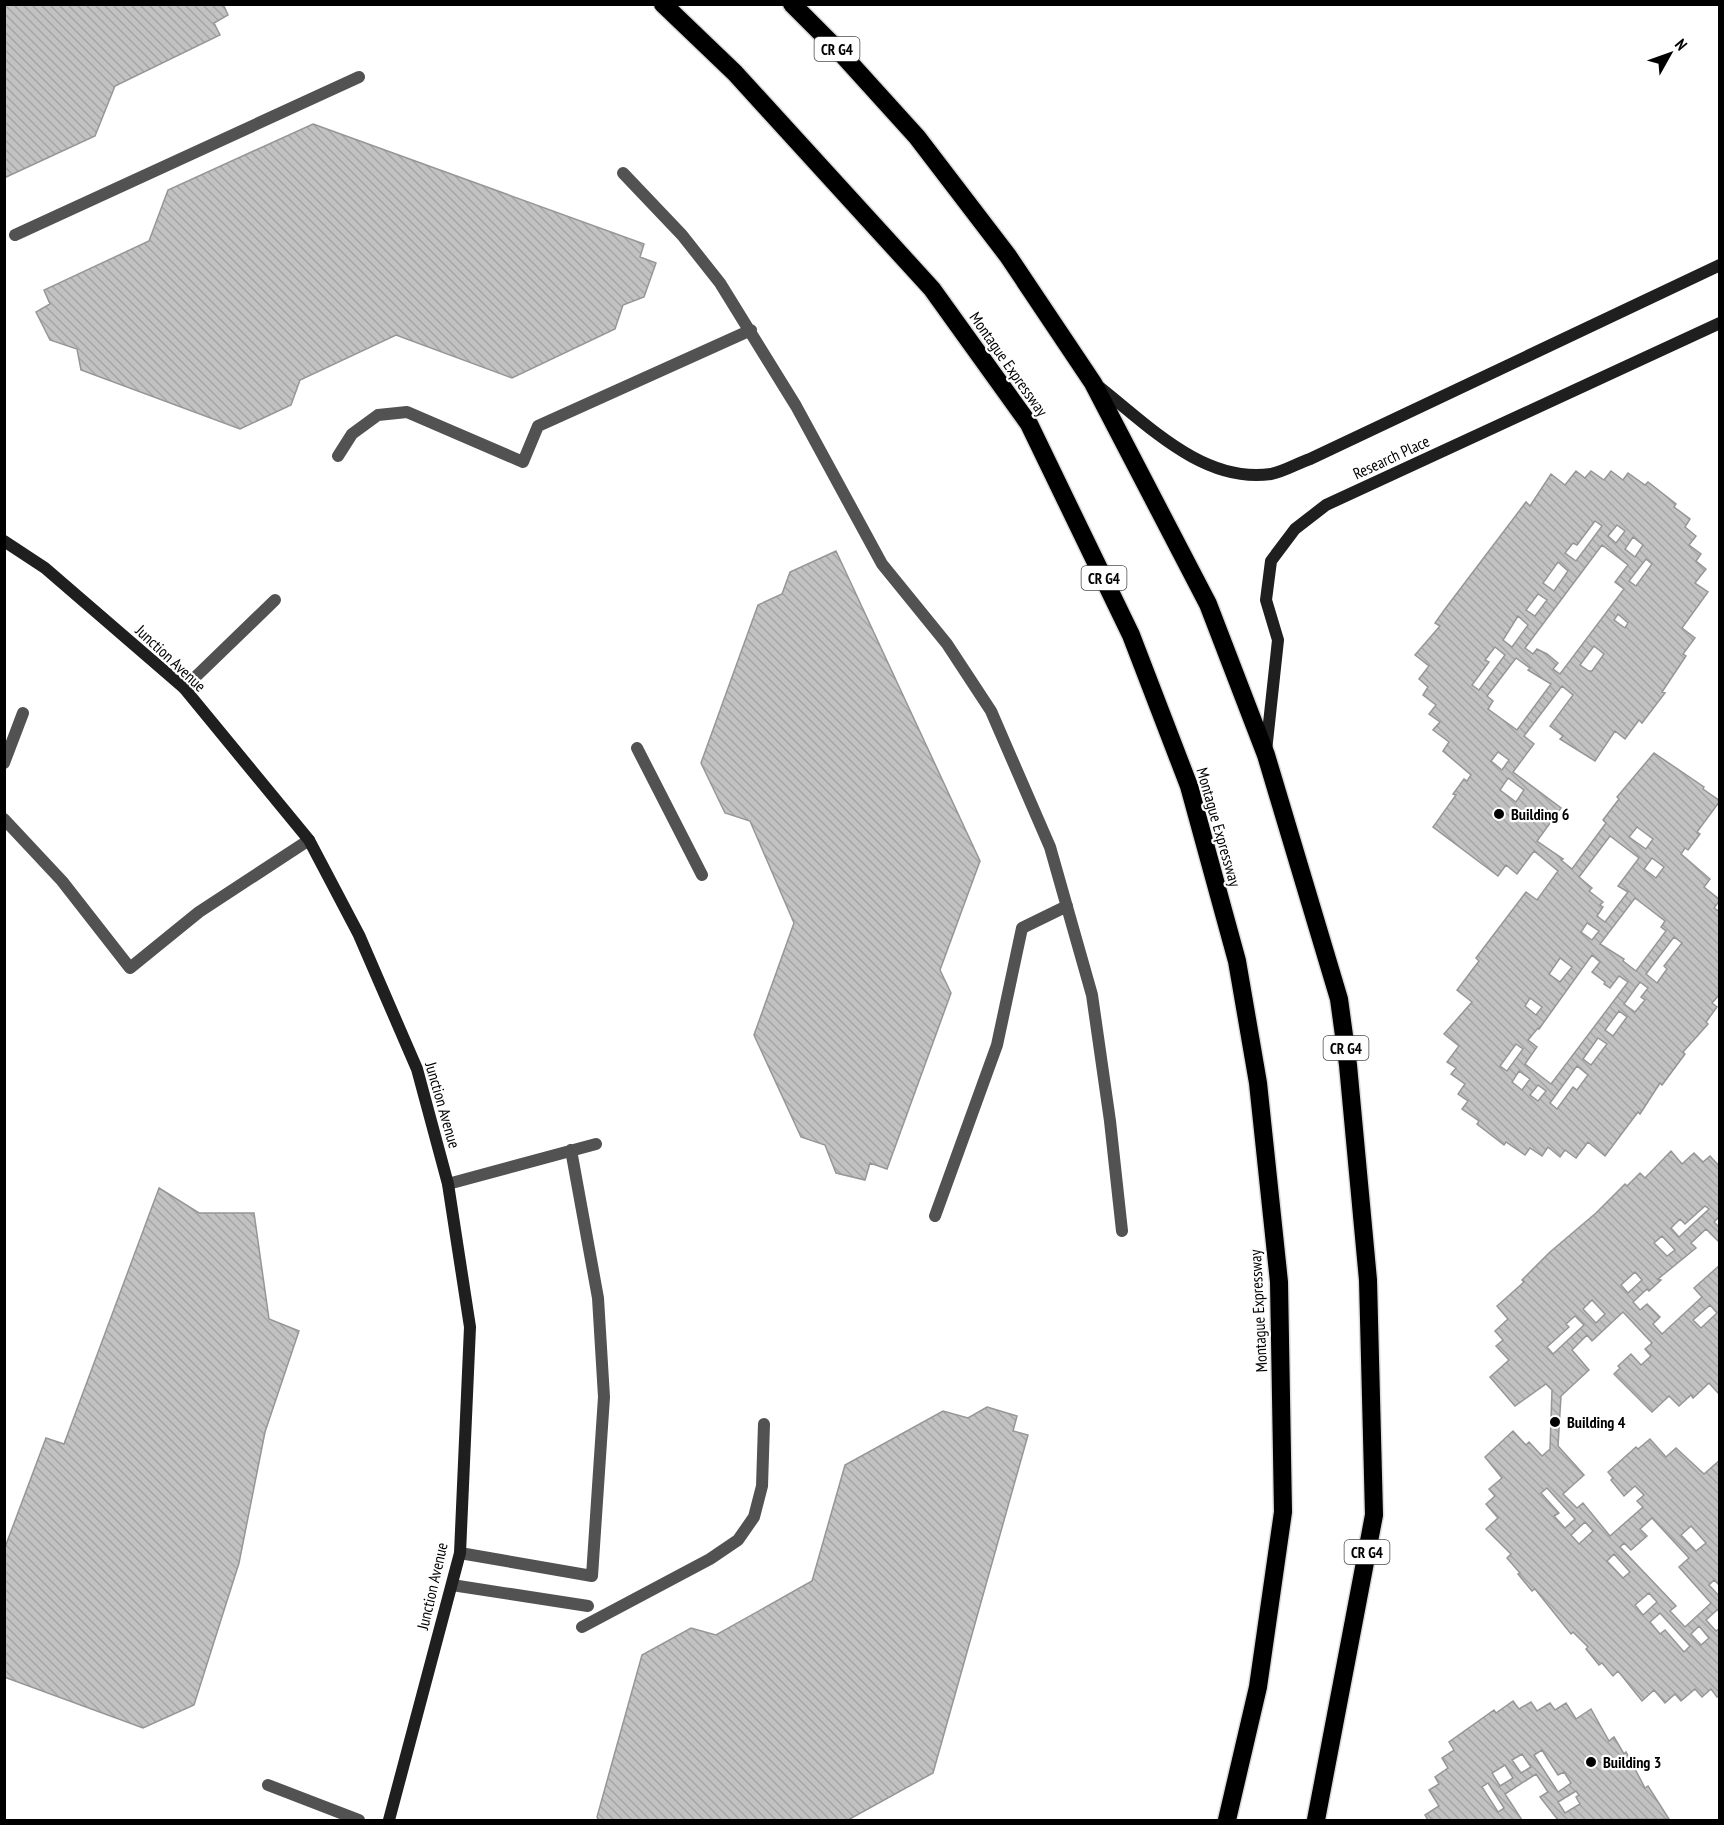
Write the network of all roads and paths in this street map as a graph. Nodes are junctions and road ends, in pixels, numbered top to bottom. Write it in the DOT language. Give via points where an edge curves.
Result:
graph roads {
  1 [pos="663,4"];
  2 [pos="792,4"];
  3 [pos="359,77"];
  4 [pos="623,173"];
  5 [pos="15,235"];
  6 [pos="1719,265"];
  7 [pos="1719,323"];
  8 [pos="751,330"];
  9 [pos="1093,383"];
  10 [pos="338,456"];
  11 [pos="4,541"];
  12 [pos="275,600"];
  13 [pos="184,688"];
  14 [pos="23,713"];
  15 [pos="637,748"];
  16 [pos="1266,755"];
  17 [pos="4,763"];
  18 [pos="4,819"];
  19 [pos="309,840"];
  20 [pos="702,874"];
  21 [pos="1067,906"];
  22 [pos="596,1144"];
  23 [pos="571,1150"];
  24 [pos="448,1184"];
  25 [pos="935,1216"];
  26 [pos="1122,1231"];
  27 [pos="764,1424"];
  28 [pos="459,1553"];
  29 [pos="452,1585"];
  30 [pos="588,1606"];
  31 [pos="582,1627"];
  32 [pos="268,1785"];
  33 [pos="359,1821"];
  34 [pos="389,1821"];
  35 [pos="1227,1821"];
  36 [pos="1316,1821"];
  1 -- 35 [label="highway, Montague Expressway / CR G4" via="735,73 932,288 1029,424 1131,636 1189,786 1238,961 1258,1083 1279,1282 1283,1512 1258,1687"];
  2 -- 9 [label="highway, CR G4" via="917,137 1008,256"];
  3 -- 5 [label="lane"];
  4 -- 8 [label="lane" via="682,236"];
  6 -- 9 [label="main road, Research Place" via="1271,474 1231,472 1195,460"];
  7 -- 16 [label="main road, Research Place" via="1326,505 1295,529 1271,561 1267,590 1266,600 1278,640"];
  8 -- 10 [label="lane" via="538,426 523,462 407,412 378,415 352,434"];
  8 -- 21 [label="lane" via="882,564 947,644 991,711 1050,847"];
  9 -- 16 [label="highway, CR G4" via="1208,604"];
  11 -- 13 [label="main road, Junction Avenue" via="45,568"];
  12 -- 13 [label="lane"];
  13 -- 19 [label="main road, Junction Avenue"];
  14 -- 17 [label="lane"];
  15 -- 20 [label="lane"];
  16 -- 36 [label="highway, CR G4" via="1339,999 1368,1280 1374,1515"];
  18 -- 19 [label="lane" via="62,881 130,968 199,912"];
  19 -- 24 [label="main road, Junction Avenue" via="359,935 417,1069"];
  21 -- 25 [label="lane" via="1022,928 997,1045"];
  21 -- 26 [label="lane" via="1092,995"];
  22 -- 23 [label="lane"];
  23 -- 24 [label="lane"];
  23 -- 28 [label="lane" via="598,1298 604,1397 592,1576"];
  24 -- 28 [label="main road, Junction Avenue" via="470,1327"];
  27 -- 31 [label="lane" via="762,1486 754,1517 738,1540"];
  28 -- 29 [label="main road, Junction Avenue"];
  29 -- 30 [label="lane"];
  29 -- 34 [label="main road, Junction Avenue"];
  32 -- 33 [label="lane"];
}
